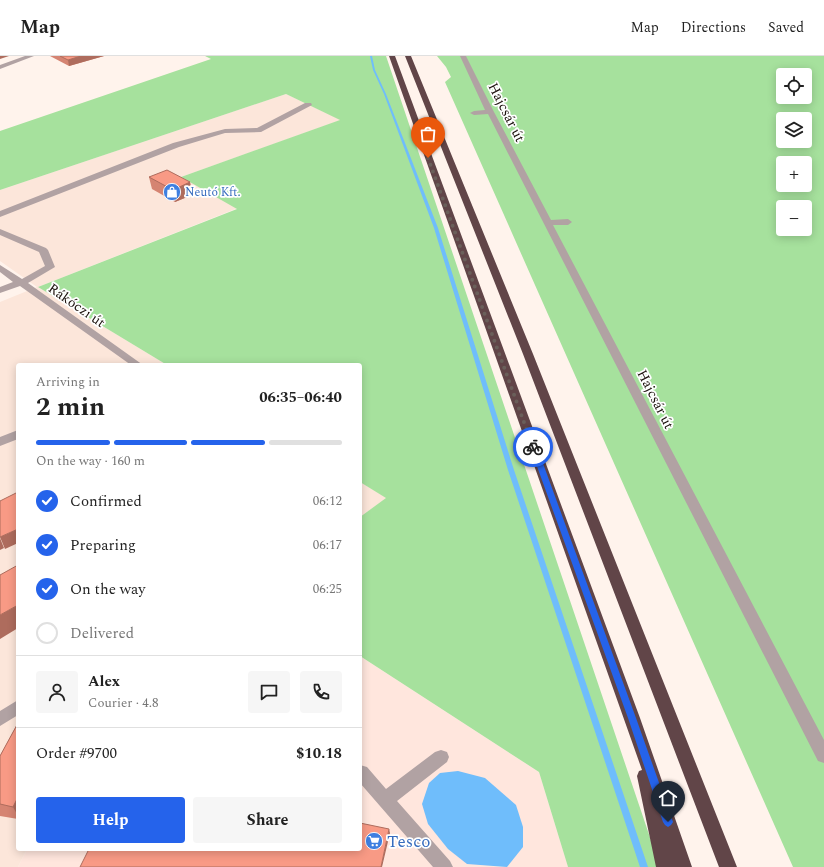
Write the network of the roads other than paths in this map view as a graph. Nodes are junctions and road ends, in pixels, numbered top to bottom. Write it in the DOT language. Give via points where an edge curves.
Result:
graph roads {
  1 [pos="32,56"];
  2 [pos="392,56"];
  3 [pos="408,56"];
  4 [pos="463,56"];
  5 [pos="0,61"];
  6 [pos="9,64"];
  7 [pos="0,67"];
  8 [pos="308,105"];
  9 [pos="490,112"];
  10 [pos="474,113"];
  11 [pos="0,214"];
  12 [pos="568,222"];
  13 [pos="548,223"];
  14 [pos="0,232"];
  15 [pos="0,268"];
  16 [pos="22,283"];
  17 [pos="0,290"];
  18 [pos="135,363"];
  19 [pos="16,435"];
  20 [pos="0,442"];
  21 [pos="16,708"];
  22 [pos="632,718"];
  23 [pos="0,719"];
  24 [pos="824,756"];
  25 [pos="441,757"];
  26 [pos="362,773"];
  27 [pos="385,800"];
  28 [pos="444,867"];
  29 [pos="665,867"];
  30 [pos="683,867"];
  31 [pos="728,867"];
  1 -- 6 [label="street"];
  2 -- 22 [label="highway"];
  3 -- 31 [label="highway" via="528,354"];
  4 -- 9 [label="street, Hajcsár út"];
  5 -- 6 [label="street"];
  6 -- 7 [label="street"];
  8 -- 11 [label="street" via="258,130 225,131 176,145"];
  9 -- 10 [label="street"];
  9 -- 13 [label="street, Hajcsár út"];
  12 -- 13 [label="street"];
  13 -- 24 [label="street, Hajcsár út"];
  14 -- 16 [label="street" via="43,250 50,267"];
  15 -- 16 [label="street, Rákóczi út"];
  16 -- 17 [label="street"];
  16 -- 18 [label="street, Rákóczi út"];
  19 -- 20 [label="street"];
  21 -- 23 [label="street"];
  22 -- 29 [label="highway"];
  22 -- 30 [label="highway"];
  25 -- 27 [label="street"];
  26 -- 27 [label="street"];
  27 -- 28 [label="street"];
}
